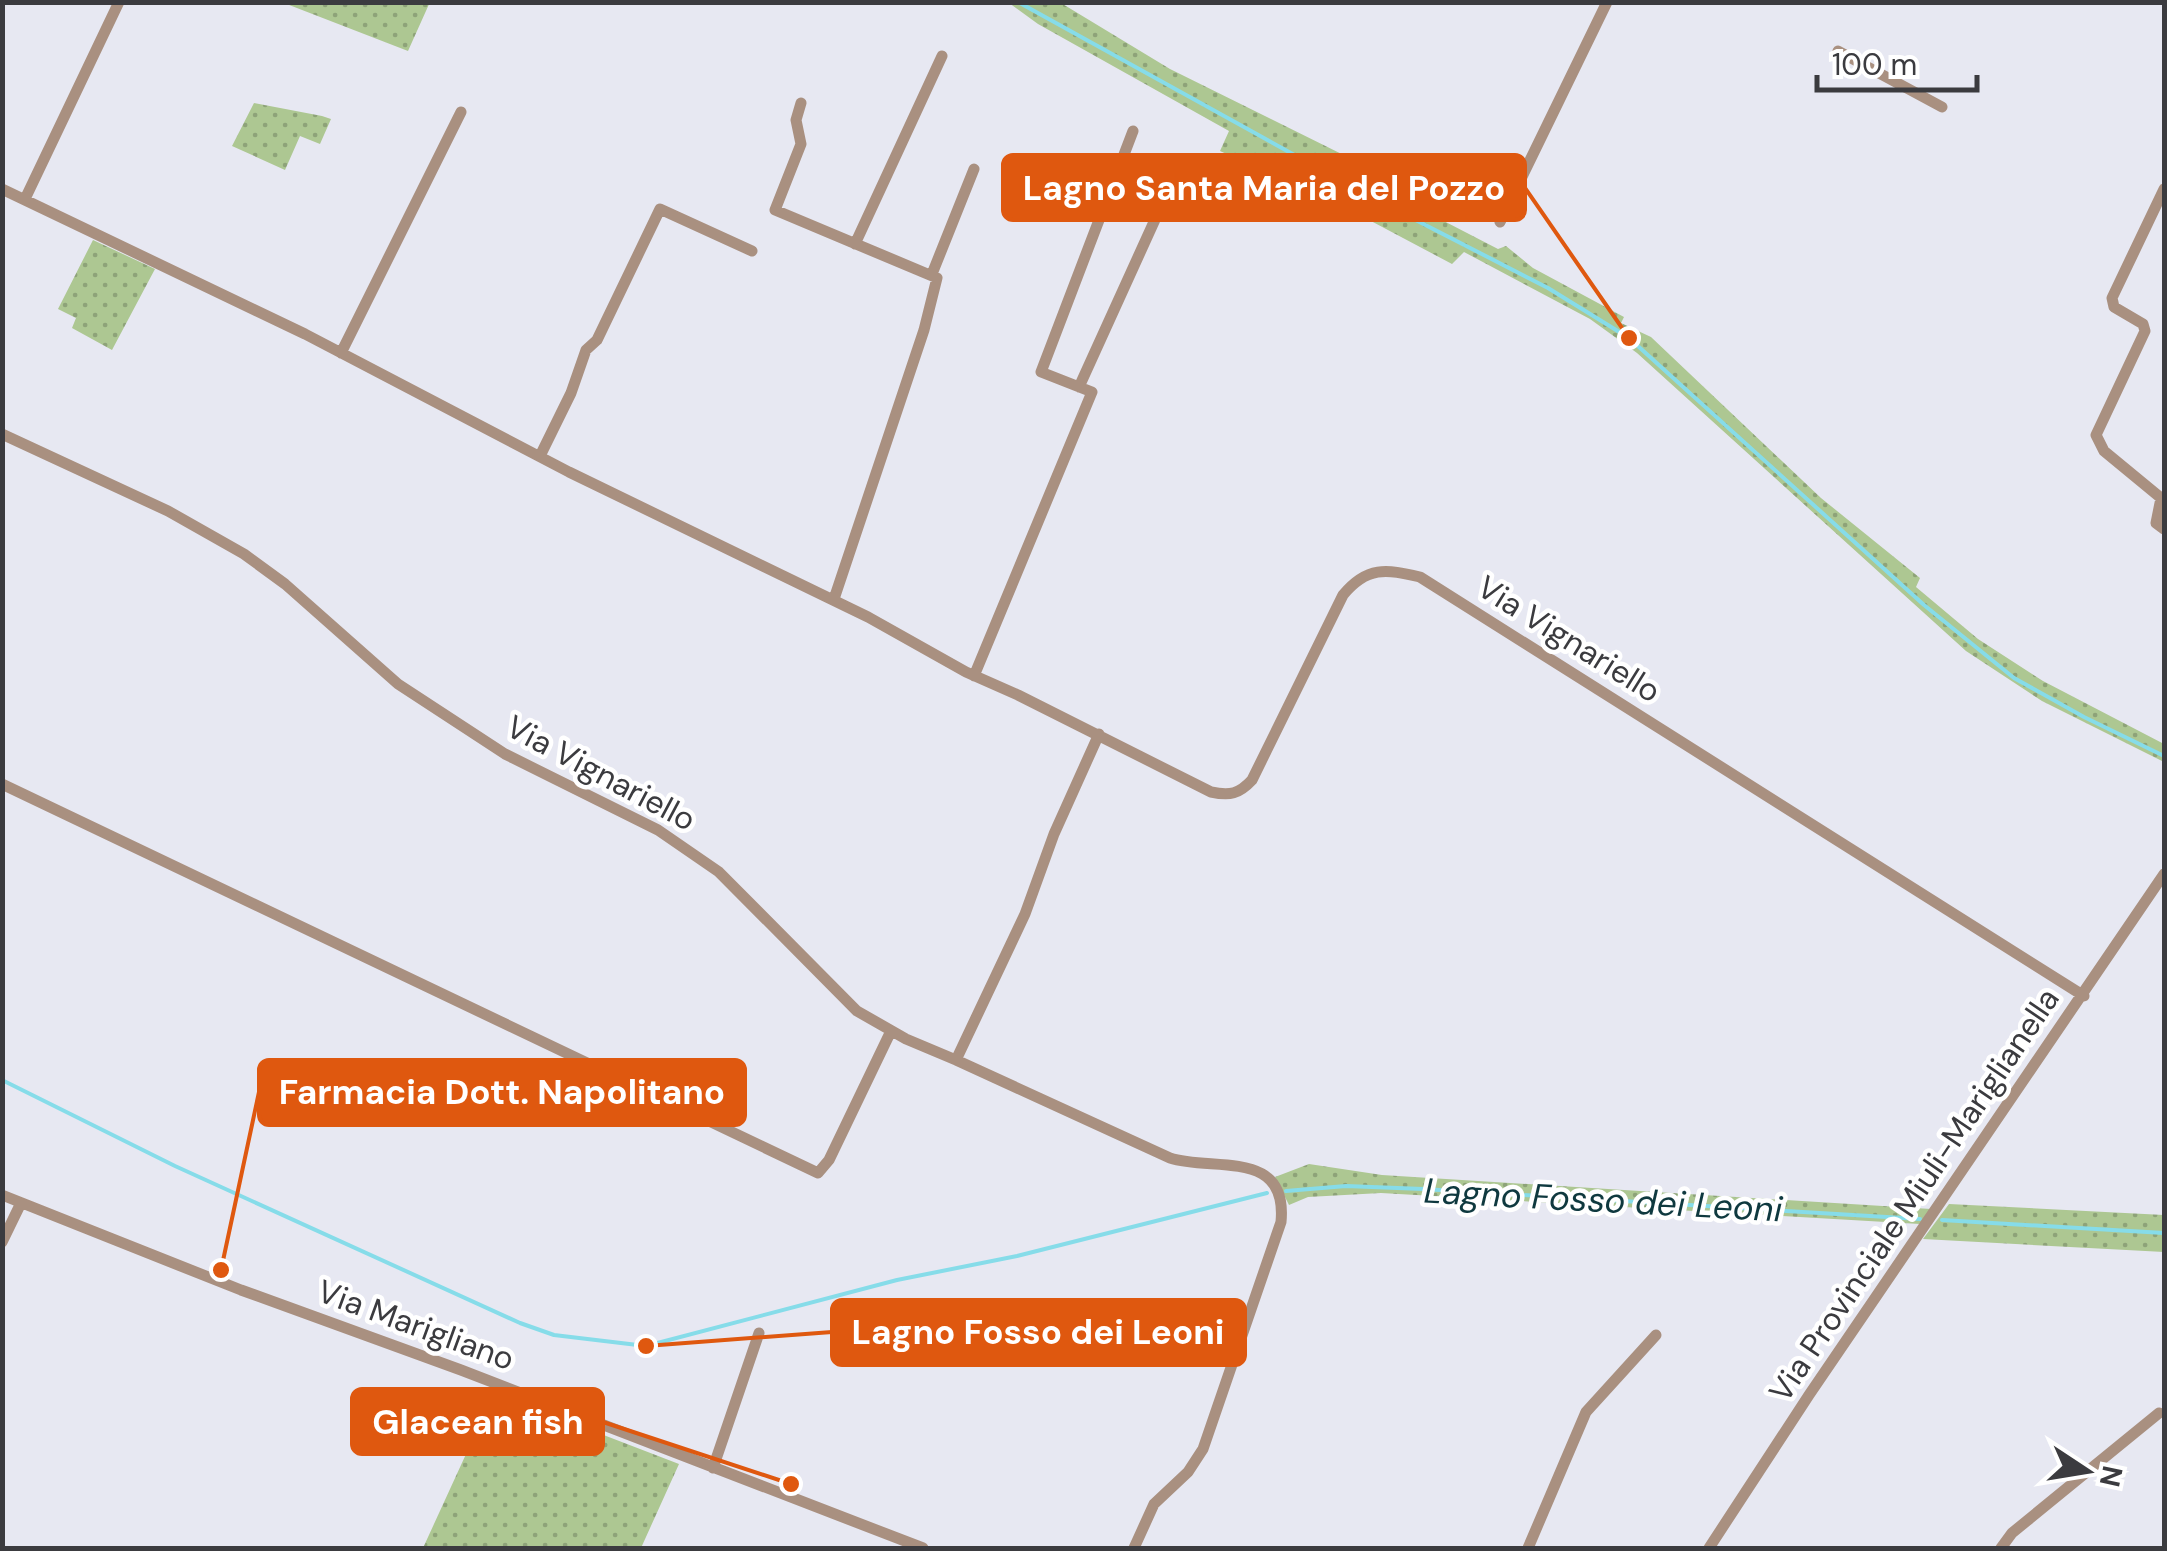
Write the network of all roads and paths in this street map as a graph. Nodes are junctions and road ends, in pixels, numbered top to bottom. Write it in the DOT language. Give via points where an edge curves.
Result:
graph roads {
  1 [pos="119,2"];
  2 [pos="1606,2"];
  3 [pos="1838,51"];
  4 [pos="942,56"];
  5 [pos="801,103"];
  6 [pos="1942,108"];
  7 [pos="461,112"];
  8 [pos="1132,131"];
  9 [pos="974,169"];
  10 [pos="2,189"];
  11 [pos="2164,189"];
  12 [pos="25,199"];
  13 [pos="1162,202"];
  14 [pos="1500,222"];
  15 [pos="856,244"];
  16 [pos="752,251"];
  17 [pos="932,274"];
  18 [pos="340,352"];
  19 [pos="1079,387"];
  20 [pos="2,434"];
  21 [pos="540,456"];
  22 [pos="2164,529"];
  23 [pos="834,599"];
  24 [pos="974,676"];
  25 [pos="1098,734"];
  26 [pos="2,784"];
  27 [pos="2164,874"];
  28 [pos="2084,996"];
  29 [pos="891,1032"];
  30 [pos="956,1060"];
  31 [pos="2,1196"];
  32 [pos="22,1203"];
  33 [pos="2,1242"];
  34 [pos="759,1333"];
  35 [pos="1656,1335"];
  36 [pos="2159,1412"];
  37 [pos="713,1468"];
  38 [pos="923,1548"];
  39 [pos="1134,1548"];
  40 [pos="1528,1548"];
  41 [pos="1708,1548"];
  42 [pos="2001,1548"];
  1 -- 12 [label="street"];
  2 -- 14 [label="street"];
  3 -- 6 [label="street"];
  4 -- 15 [label="street"];
  5 -- 15 [label="street" via="796,120 802,144 775,210"];
  7 -- 18 [label="street"];
  8 -- 19 [label="street" via="1041,372"];
  9 -- 17 [label="street"];
  10 -- 12 [label="street, Via Vignariello"];
  11 -- 22 [label="street" via="2112,298 2145,331 2096,435 2104,451 2161,498 2156,524"];
  12 -- 18 [label="street, Via Vignariello"];
  13 -- 19 [label="street"];
  15 -- 17 [label="street"];
  16 -- 21 [label="street" via="660,209"];
  17 -- 23 [label="street" via="937,278 924,330"];
  18 -- 21 [label="street, Via Vignariello"];
  19 -- 24 [label="street" via="1092,392"];
  20 -- 29 [label="street, Via Vignariello" via="244,554 436,711 686,848 756,906 846,1002"];
  21 -- 23 [label="street, Via Vignariello"];
  23 -- 24 [label="street, Via Vignariello"];
  24 -- 25 [label="street, Via Vignariello"];
  25 -- 28 [label="street, Via Vignariello" via="1211,792 1240,792 1252,780 1342,595 1354,582 1387,570 1420,577"];
  25 -- 30 [label="street"];
  26 -- 29 [label="street" via="818,1173"];
  27 -- 28 [label="street, Via Provinciale Miuli-Mariglianella"];
  28 -- 41 [label="street, Via Provinciale Miuli-Mariglianella"];
  29 -- 30 [label="street, Via Vignariello"];
  30 -- 39 [label="street, Via Vignariello" via="1170,1158 1256,1170 1279,1196 1281,1222 1197,1460 1154,1504"];
  31 -- 32 [label="street, Via Marigliano"];
  32 -- 33 [label="street"];
  32 -- 37 [label="street, Via Marigliano"];
  34 -- 37 [label="street"];
  35 -- 40 [label="street" via="1586,1412"];
  36 -- 42 [label="street"];
  37 -- 38 [label="street, Via Marigliano"];
}
